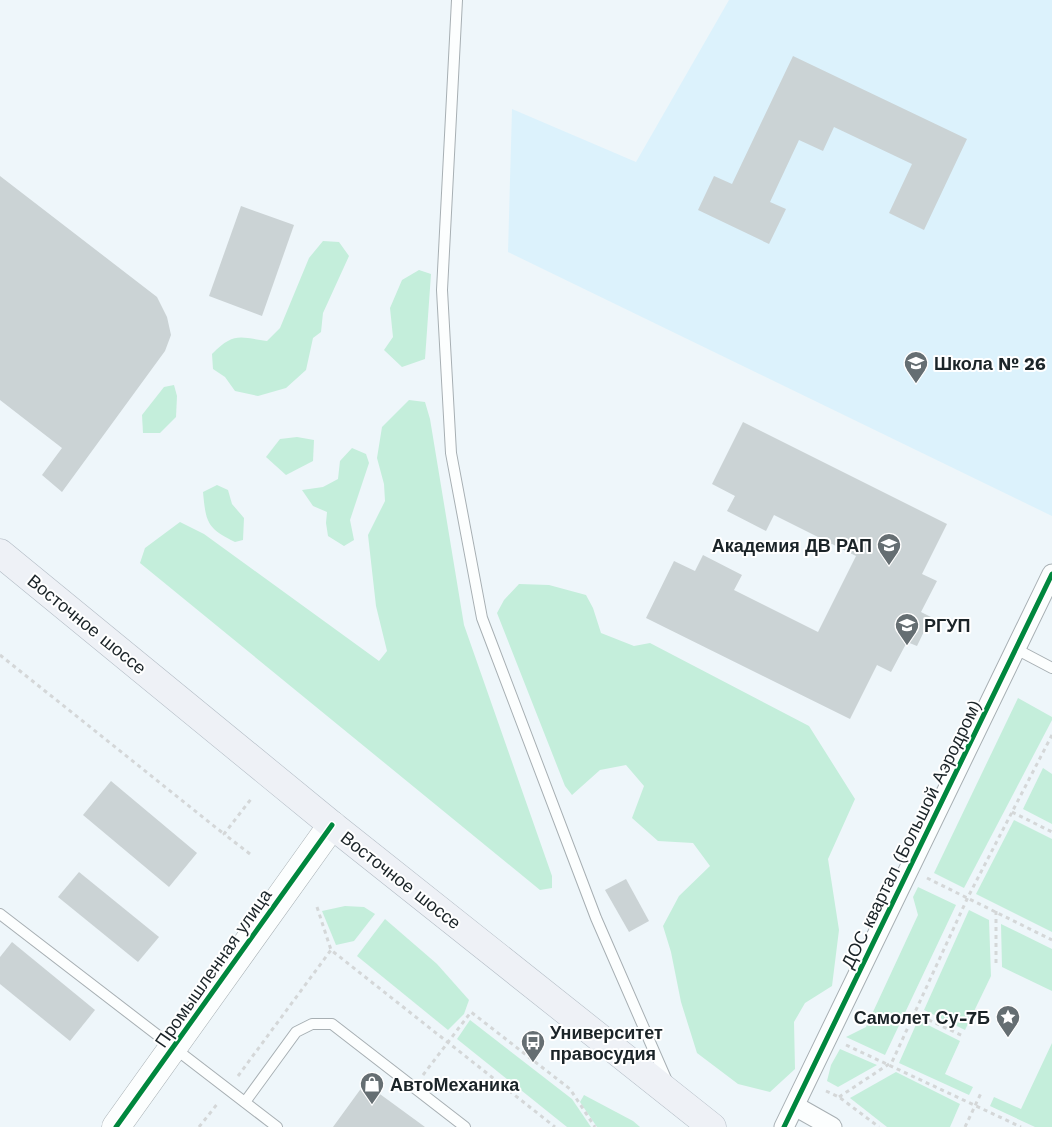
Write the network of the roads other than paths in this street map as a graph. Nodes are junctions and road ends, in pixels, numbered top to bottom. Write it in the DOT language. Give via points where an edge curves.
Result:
graph roads {
  1 [pos="457,0"];
  2 [pos="0,553"];
  3 [pos="1052,574"];
  4 [pos="1016,649"];
  5 [pos="1052,668"];
  6 [pos="332,825"];
  7 [pos="0,914"];
  8 [pos="174,1048"];
  9 [pos="673,1096"];
  10 [pos="245,1102"];
  11 [pos="795,1106"];
  12 [pos="116,1127"];
  13 [pos="277,1127"];
  14 [pos="465,1127"];
  15 [pos="712,1127"];
  16 [pos="784,1127"];
  17 [pos="832,1127"];
  1 -- 9 [label="lane" via="442,290 451,453 482,618 596,918"];
  2 -- 6 [label="main road, Восточное шоссе"];
  3 -- 4 [label="street, ДОС квартал (Большой Аэродром)"];
  4 -- 5 [label="lane"];
  4 -- 11 [label="street, ДОС квартал (Большой Аэродром)"];
  6 -- 8 [label="street, Промышленная улица"];
  6 -- 9 [label="main road, Восточное шоссе"];
  7 -- 8 [label="lane"];
  8 -- 10 [label="lane"];
  8 -- 12 [label="street, Промышленная улица"];
  9 -- 15 [label="main road, Восточное шоссе"];
  10 -- 13 [label="lane"];
  10 -- 14 [label="lane" via="296,1032 312,1024 332,1024"];
  11 -- 16 [label="street, ДОС квартал (Большой Аэродром)"];
  11 -- 17 [label="street"];
}
